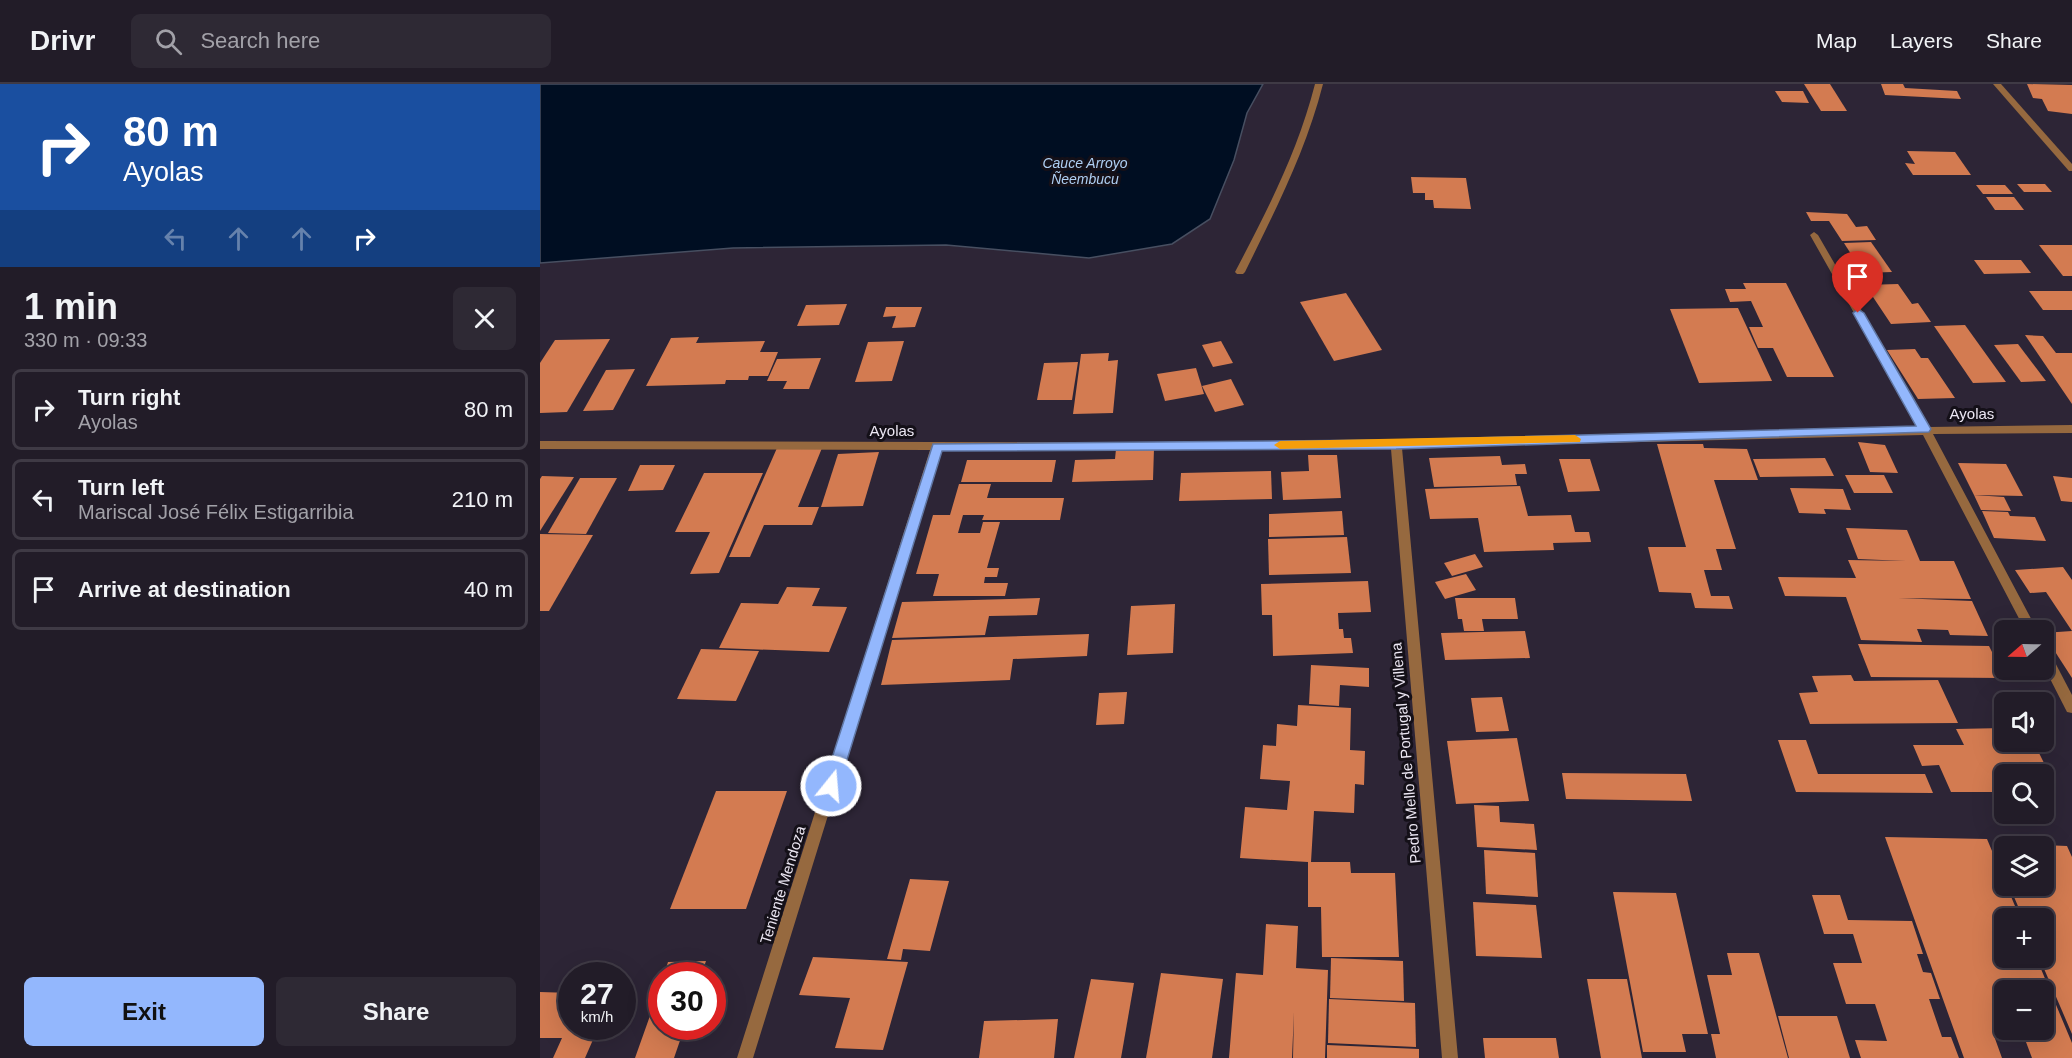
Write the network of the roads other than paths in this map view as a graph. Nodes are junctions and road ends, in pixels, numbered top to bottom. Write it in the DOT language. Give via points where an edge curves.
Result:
graph roads {
  1 [pos="1319,84"];
  2 [pos="1997,84"];
  3 [pos="2072,169"];
  4 [pos="1814,235"];
  5 [pos="1240,272"];
  6 [pos="1924,429"];
  7 [pos="2072,429"];
  8 [pos="540,445"];
  9 [pos="1396,445"];
  10 [pos="937,447"];
  11 [pos="2026,620"];
  12 [pos="2054,674"];
  13 [pos="2072,708"];
  14 [pos="746,1058"];
  15 [pos="1450,1058"];
  1 -- 5 [label="street" via="1285,184"];
  2 -- 3 [label="street"];
  4 -- 6 [label="street"];
  6 -- 7 [label="street, Ayolas"];
  6 -- 9 [label="street, Ayolas"];
  6 -- 11 [label="street"];
  8 -- 10 [label="street, Ayolas"];
  9 -- 10 [label="street, Ayolas"];
  9 -- 15 [label="street, Pedro Mello de Portugal y Villena"];
  10 -- 14 [label="street, Teniente Mendoza"];
  12 -- 13 [label="street"];
}
